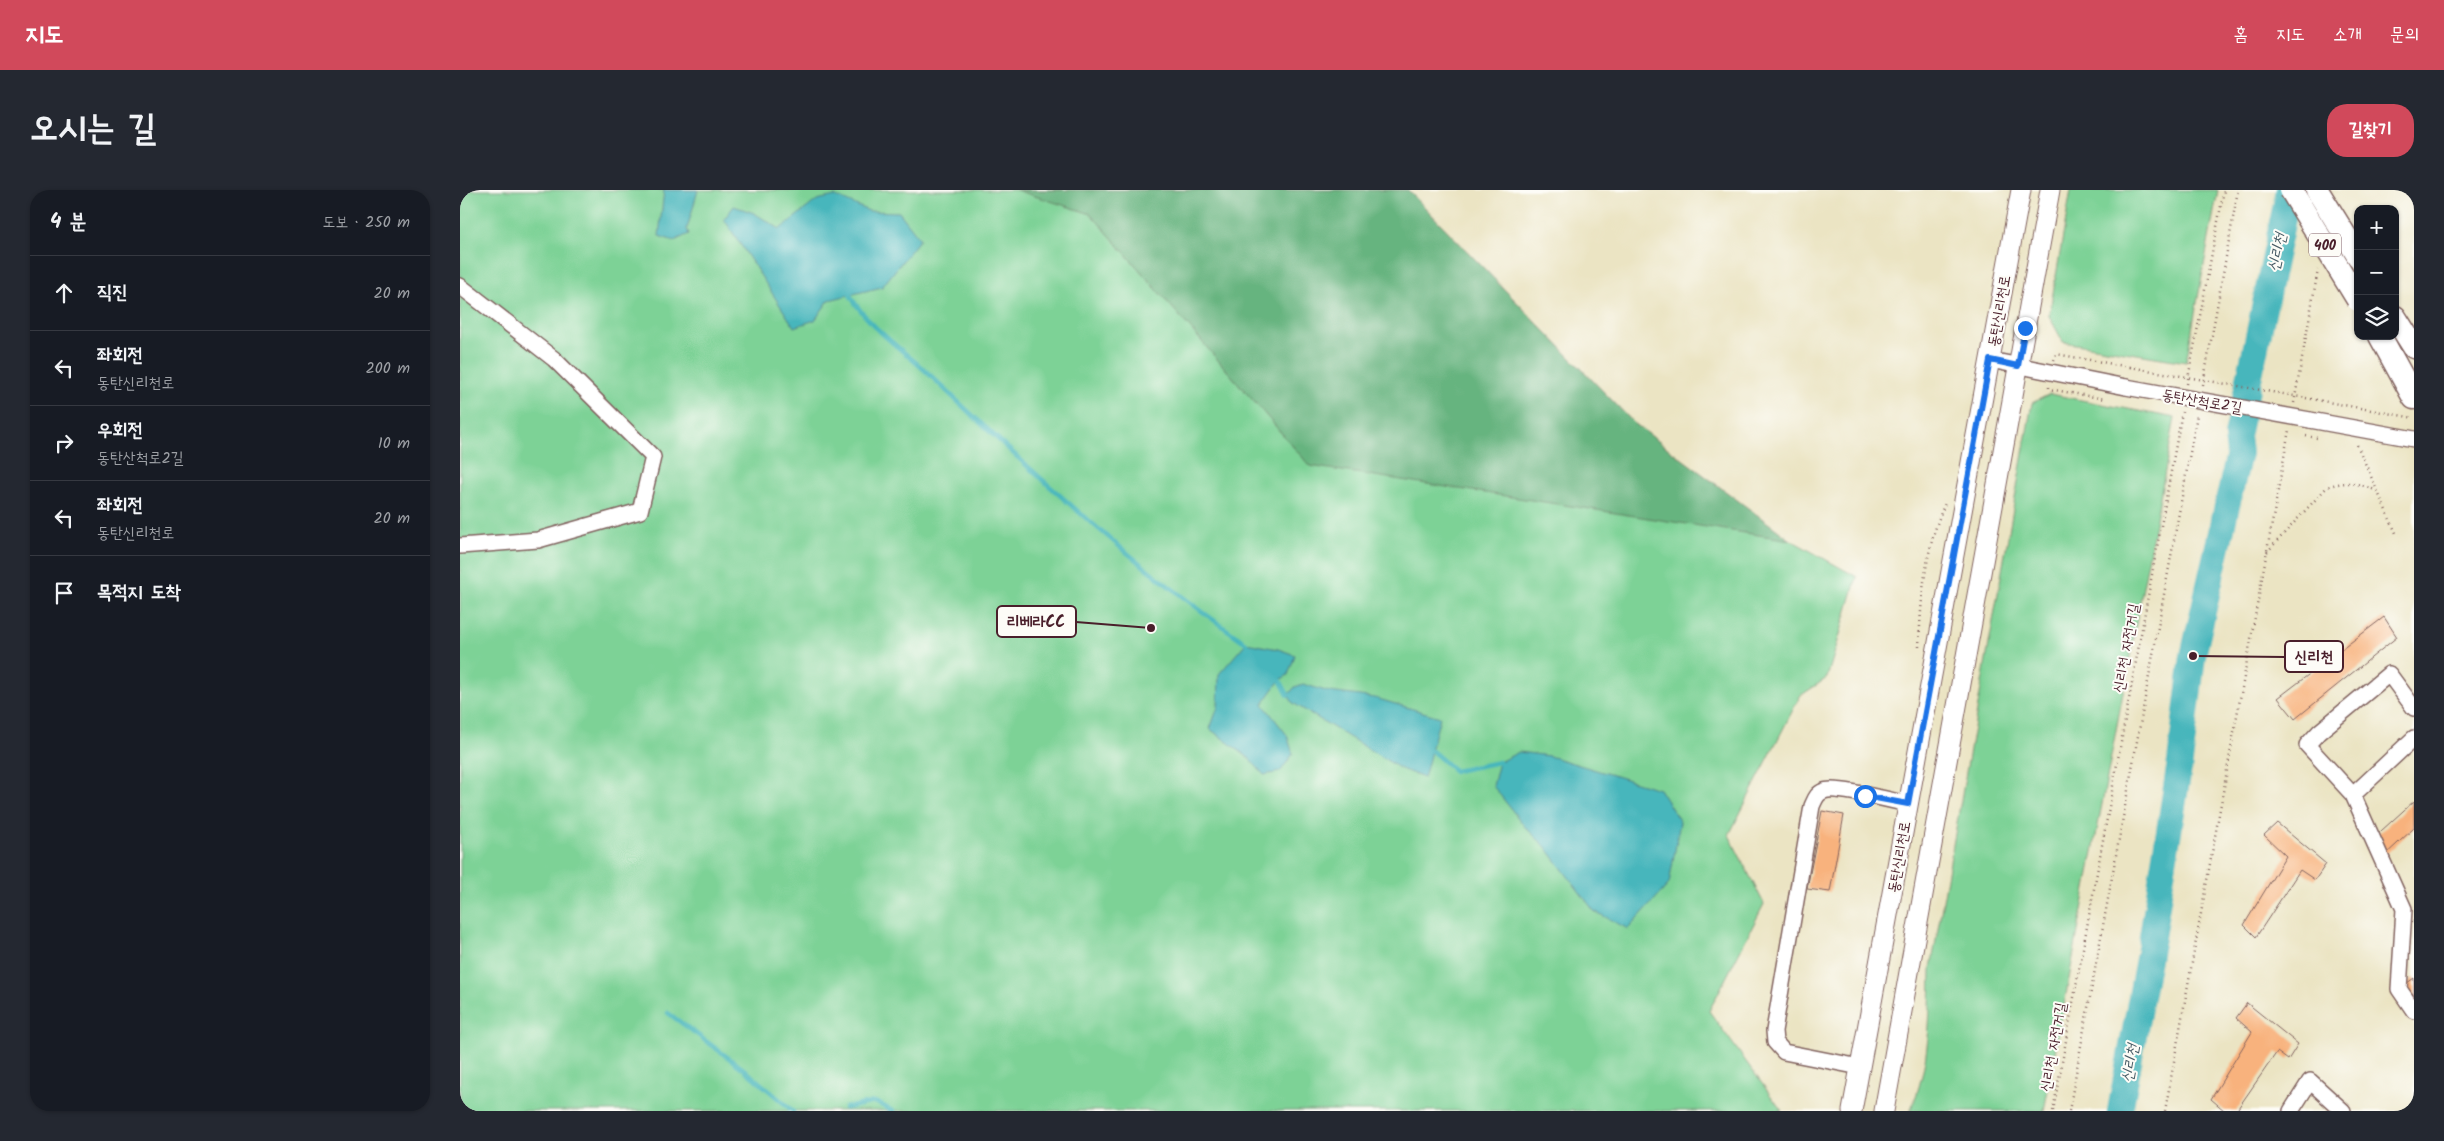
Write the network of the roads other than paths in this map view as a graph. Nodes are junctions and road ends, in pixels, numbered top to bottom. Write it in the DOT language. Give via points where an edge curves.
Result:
graph roads {
  1 [pos="2021,190"];
  2 [pos="2050,190"];
  3 [pos="2291,190"];
  4 [pos="2317,190"];
  5 [pos="2354,250"];
  6 [pos="460,286"];
  7 [pos="2004,286"];
  8 [pos="2032,289"];
  9 [pos="2355,295"];
  10 [pos="2399,323"];
  11 [pos="2382,340"];
  12 [pos="2414,347"];
  13 [pos="1990,360"];
  14 [pos="2018,366"];
  15 [pos="2414,398"];
  16 [pos="2414,439"];
  17 [pos="1974,445"];
  18 [pos="2004,446"];
  19 [pos="460,546"];
  20 [pos="2414,708"];
  21 [pos="2414,738"];
  22 [pos="2353,795"];
  23 [pos="1908,804"];
  24 [pos="2414,1011"];
  25 [pos="1860,1067"];
  26 [pos="1852,1111"];
  27 [pos="1884,1111"];
  28 [pos="2291,1111"];
  29 [pos="2343,1111"];
  1 -- 7 [label="main road, 동탄신리천로"];
  2 -- 8 [label="main road, 동탄신리천로"];
  3 -- 9 [label="highway, 400, bridge"];
  4 -- 5 [label="highway, 400, bridge"];
  6 -- 19 [label="street" via="554,360 653,457 640,511 538,540"];
  7 -- 8 [label="main road" via="2018,297"];
  7 -- 13 [label="main road, 동탄신리천로"];
  8 -- 14 [label="main road, 동탄신리천로"];
  10 -- 12 [label="highway"];
  11 -- 15 [label="highway"];
  13 -- 14 [label="street, 동탄산척로2길"];
  13 -- 17 [label="main road, 동탄신리천로"];
  14 -- 16 [label="street, 동탄산척로2길, bridge"];
  14 -- 18 [label="main road, 동탄신리천로"];
  17 -- 18 [label="main road" via="1992,435"];
  17 -- 23 [label="main road, 동탄신리천로"];
  18 -- 27 [label="main road, 동탄신리천로"];
  20 -- 22 [label="street" via="2389,674 2307,745"];
  21 -- 22 [label="street"];
  22 -- 24 [label="street" via="2404,909 2399,989"];
  23 -- 25 [label="main road, 동탄신리천로"];
  23 -- 25 [label="street" via="1864,802 1825,790 1817,795 1811,816 1774,1031 1775,1042 1784,1052 1819,1053"];
  25 -- 26 [label="main road, 동탄신리천로"];
  28 -- 29 [label="street" via="2310,1081"];
}
